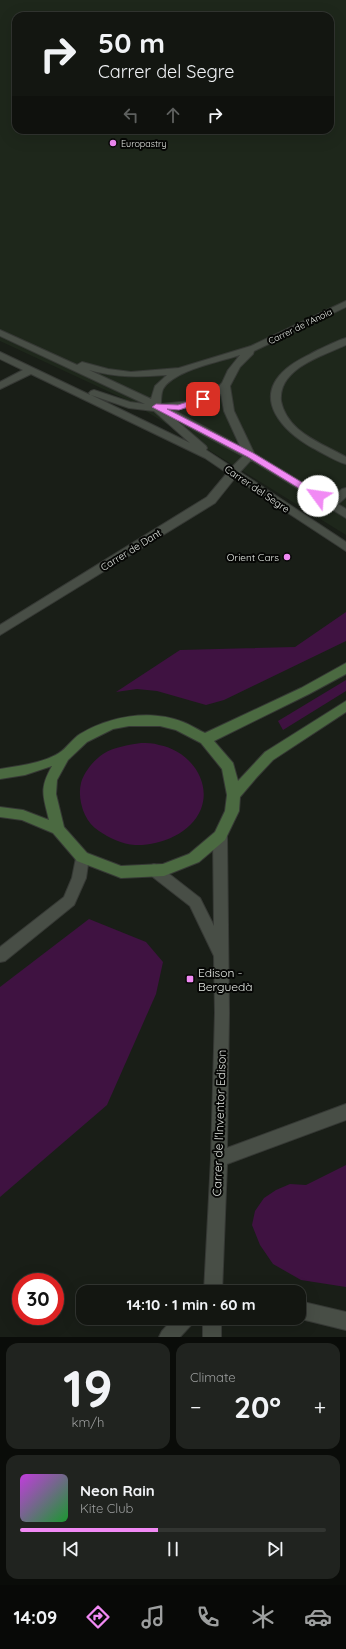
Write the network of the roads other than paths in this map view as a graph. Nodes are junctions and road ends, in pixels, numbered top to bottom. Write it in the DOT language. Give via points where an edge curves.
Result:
graph roads {
  1 [pos="346,304"];
  2 [pos="0,333"];
  3 [pos="346,341"];
  4 [pos="254,348"];
  5 [pos="46,354"];
  6 [pos="0,355"];
  7 [pos="30,370"];
  8 [pos="180,371"];
  9 [pos="62,385"];
  10 [pos="0,386"];
  11 [pos="225,386"];
  12 [pos="156,407"];
  13 [pos="250,455"];
  14 [pos="209,456"];
  15 [pos="346,461"];
  16 [pos="233,472"];
  17 [pos="346,492"];
  18 [pos="331,504"];
  19 [pos="346,514"];
  20 [pos="346,547"];
  21 [pos="0,631"];
  22 [pos="346,668"];
  23 [pos="346,706"];
  24 [pos="205,739"];
  25 [pos="64,756"];
  26 [pos="0,774"];
  27 [pos="234,795"];
  28 [pos="0,812"];
  29 [pos="58,829"];
  30 [pos="220,836"];
  31 [pos="82,856"];
  32 [pos="154,870"];
  33 [pos="221,954"];
  34 [pos="0,956"];
  35 [pos="346,1112"];
  36 [pos="219,1158"];
  37 [pos="213,1285"];
  38 [pos="306,1312"];
  39 [pos="346,1321"];
  40 [pos="179,1325"];
  41 [pos="212,1325"];
  42 [pos="168,1337"];
  43 [pos="212,1337"];
  1 -- 4 [label="street, Carrer de l'Anoia"];
  2 -- 5 [label="street, Carrer del Segre"];
  3 -- 15 [label="street" via="289,372 280,382 275,399 282,416 296,432"];
  4 -- 8 [label="street, Carrer de l'Anoia"];
  4 -- 11 [label="street, Carrer de l'Anoia" via="242,358"];
  5 -- 8 [label="street, Carrer del Segre" via="100,370 131,375"];
  5 -- 12 [label="street, Carrer del Segre"];
  6 -- 7 [label="street, Carrer del Segre"];
  7 -- 9 [label="street, Carrer del Segre"];
  7 -- 10 [label="street"];
  8 -- 12 [label="street" via="164,382 155,394"];
  9 -- 12 [label="street, Carrer del Segre" via="127,405"];
  9 -- 14 [label="street, Carrer del Segre"];
  11 -- 12 [label="street, Carrer del Segre" via="195,403 179,407"];
  11 -- 13 [label="street" via="229,411"];
  12 -- 13 [label="street, Carrer del Segre"];
  12 -- 14 [label="street, Carrer del Segre"];
  13 -- 16 [label="street, Carrer de Dant"];
  13 -- 18 [label="street, Carrer del Segre"];
  14 -- 16 [label="street, Carrer del Segre"];
  16 -- 20 [label="street, Carrer del Segre"];
  16 -- 21 [label="street, Carrer de Dant" via="211,500"];
  17 -- 18 [label="street"];
  18 -- 19 [label="street, Carrer del Segre"];
  22 -- 24 [label="main road" via="305,692"];
  23 -- 27 [label="main road" via="269,756"];
  24 -- 25 [label="main road" via="173,724 129,720 110,725 83,738"];
  24 -- 27 [label="main road" via="228,766"];
  25 -- 26 [label="main road" via="42,766"];
  25 -- 29 [label="main road" via="51,780 49,794"];
  27 -- 30 [label="main road" via="232,811"];
  28 -- 29 [label="main road" via="22,815"];
  29 -- 31 [label="main road"];
  30 -- 32 [label="main road" via="194,858 164,870"];
  30 -- 33 [label="street, Carrer de l'Inventor Edison"];
  31 -- 32 [label="main road" via="121,872"];
  31 -- 34 [label="street" via="79,878 69,901"];
  32 -- 33 [label="street, Carrer de l'Inventor Edison" via="195,902"];
  33 -- 36 [label="street, Carrer de l'Inventor Edison"];
  35 -- 36 [label="street"];
  36 -- 37 [label="street, Carrer de l'Inventor Edison"];
  38 -- 39 [label="street"];
  40 -- 42 [label="street"];
  41 -- 43 [label="street"];
}
